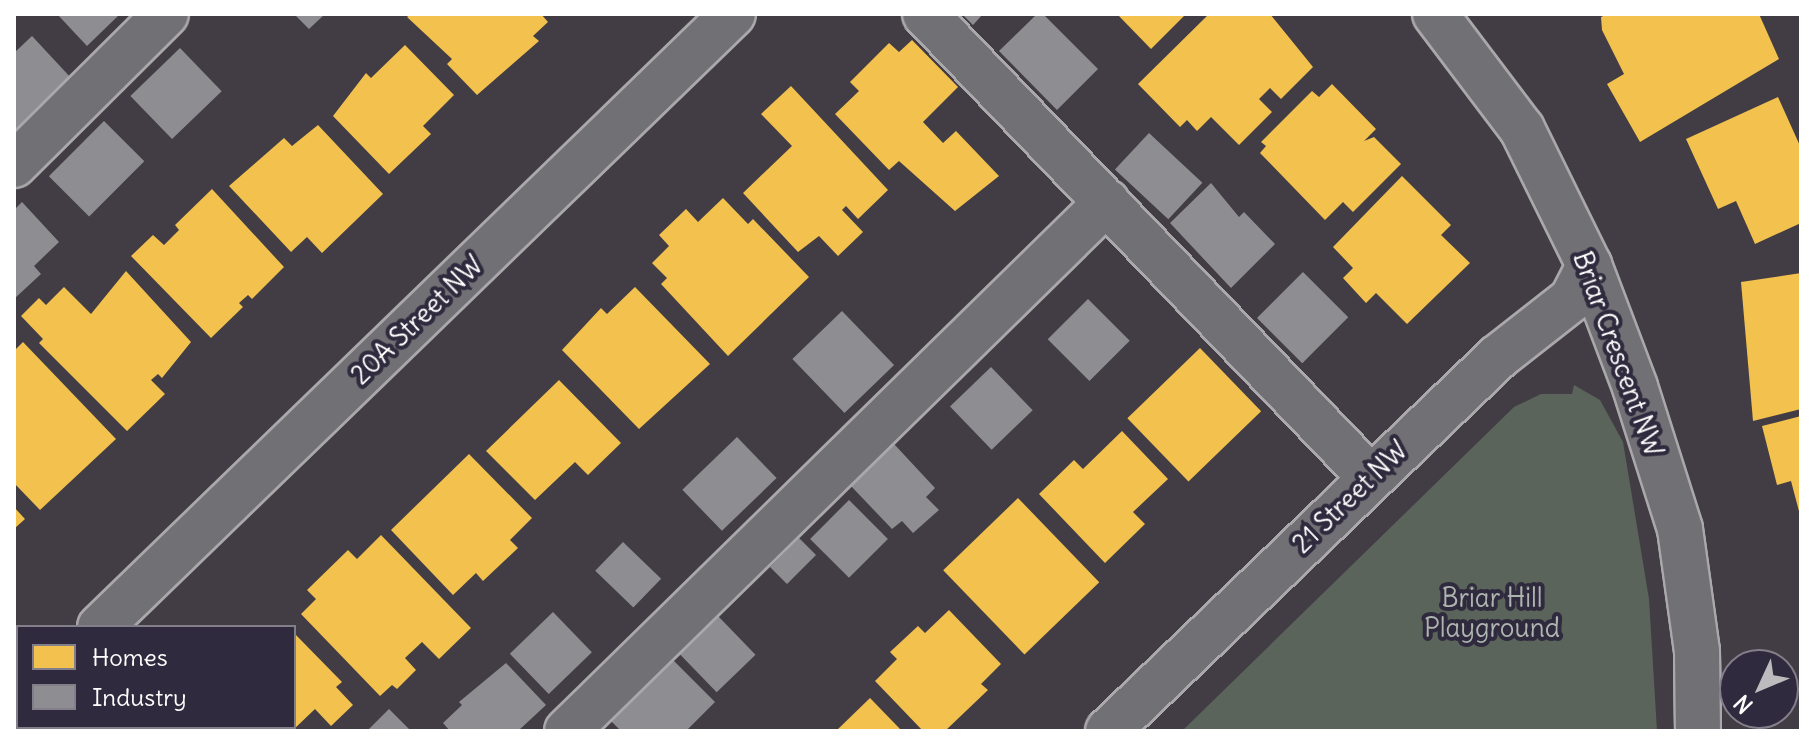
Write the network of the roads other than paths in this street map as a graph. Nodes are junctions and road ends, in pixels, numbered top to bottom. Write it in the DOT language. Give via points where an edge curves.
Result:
graph roads {
  1 [pos="166,14"];
  2 [pos="733,14"];
  3 [pos="925,14"];
  4 [pos="1435,14"];
  5 [pos="14,165"];
  6 [pos="1107,202"];
  7 [pos="1589,265"];
  8 [pos="1370,477"];
  9 [pos="102,625"];
  10 [pos="567,731"];
  11 [pos="1108,731"];
  12 [pos="1698,731"];
  1 -- 5 [label="street"];
  2 -- 9 [label="street, 20A Street NW"];
  3 -- 6 [label="street"];
  4 -- 7 [label="street, Briar Crescent NW" via="1522,129"];
  6 -- 8 [label="street"];
  6 -- 10 [label="street"];
  7 -- 8 [label="street, 21 Street NW" via="1572,299 1498,357"];
  7 -- 12 [label="street, Briar Crescent NW" via="1680,529 1697,651"];
  8 -- 11 [label="street, 21 Street NW"];
}
